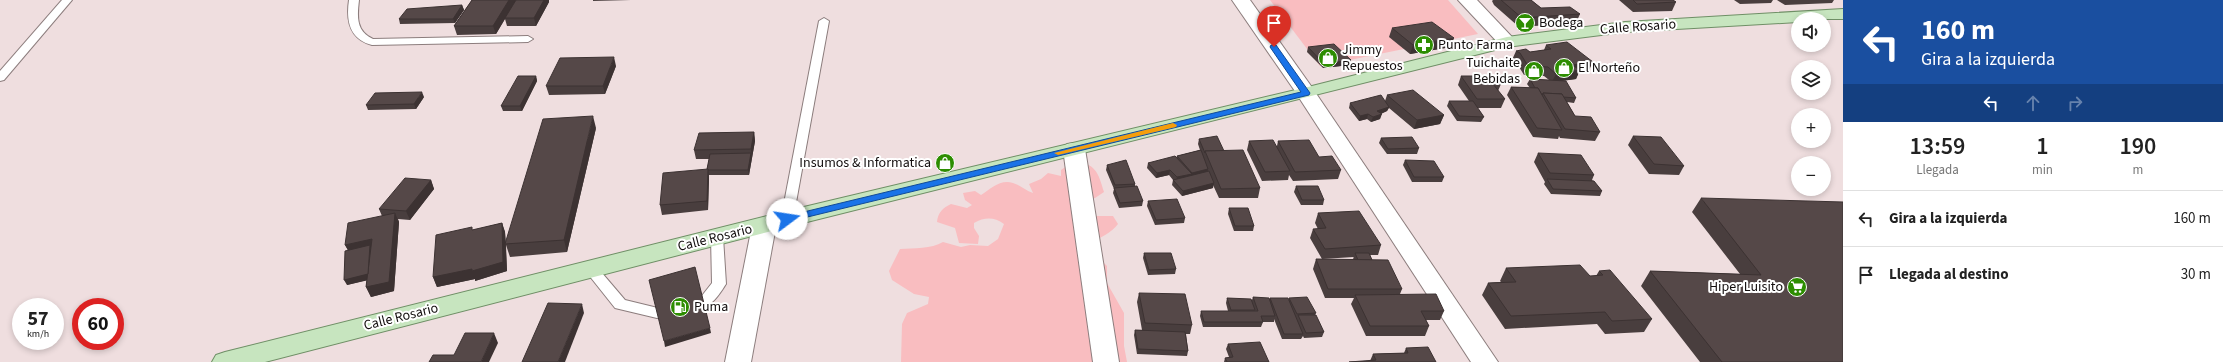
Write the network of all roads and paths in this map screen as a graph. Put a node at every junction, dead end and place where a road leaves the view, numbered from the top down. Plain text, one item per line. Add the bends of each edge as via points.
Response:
1 (67, 0) edge
2 (354, 0) edge
3 (1242, 0) edge
4 (1467, 0) edge
5 (1843, 14) edge
6 (824, 21) dead end
7 (528, 39) dead end
8 (1507, 42) junction
9 (0, 78) edge
10 (1306, 93) junction
11 (1074, 149) junction
12 (787, 219) junction
13 (764, 226) junction
14 (717, 237) junction
15 (591, 269) junction
16 (704, 302) edge
17 (657, 313) edge
18 (225, 362) edge
19 (738, 362) edge
20 (1106, 362) edge
21 (1485, 362) edge

1 - 9 lane
2 - 7 lane via 354,30 361,38 372,42
3 - 10 street
4 - 8 street
5 - 8 main road, Calle Rosario via 1625,26
6 - 12 lane
8 - 10 main road, Calle Rosario
10 - 11 main road, Calle Rosario
10 - 21 street
11 - 12 main road, Calle Rosario
11 - 20 street
12 - 13 main road, Calle Rosario
13 - 14 main road, Calle Rosario
13 - 19 street
14 - 15 main road, Calle Rosario
14 - 16 lane via 719,284
15 - 17 lane via 620,304
15 - 18 main road, Calle Rosario

